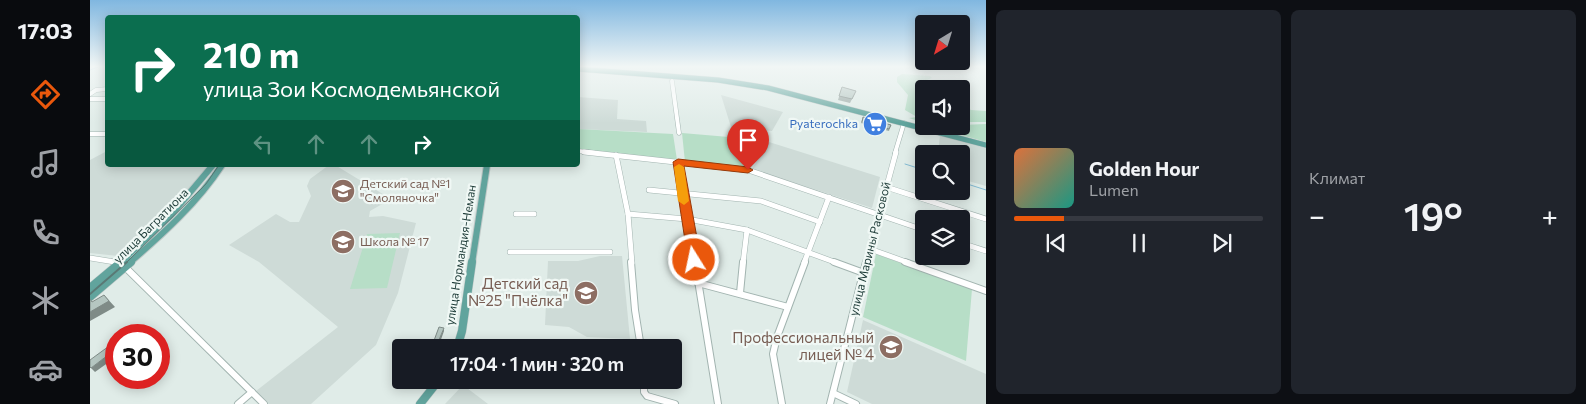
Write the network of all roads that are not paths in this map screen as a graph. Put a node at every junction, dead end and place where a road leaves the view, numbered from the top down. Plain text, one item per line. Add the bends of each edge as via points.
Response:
1 (671, 86) edge
2 (756, 86) edge
3 (105, 89) edge
4 (90, 94) edge
5 (90, 99) edge
6 (105, 99) edge
7 (904, 123) junction
8 (678, 133) dead end
9 (90, 134) edge
10 (105, 134) edge
11 (986, 145) edge
12 (580, 151) edge
13 (616, 155) junction
14 (678, 162) junction
15 (211, 167) edge
16 (221, 167) edge
17 (487, 167) edge
18 (886, 187) junction
19 (649, 190) dead end
20 (682, 192) junction
21 (829, 197) junction
22 (516, 214) dead end
23 (534, 214) dead end
24 (628, 214) junction
25 (878, 214) junction
26 (687, 219) junction
27 (986, 219) edge
28 (820, 222) junction
29 (915, 227) edge
30 (747, 230) junction
31 (970, 246) edge
32 (870, 249) junction
33 (986, 251) edge
34 (510, 252) dead end
35 (610, 252) dead end
36 (809, 253) junction
37 (90, 258) edge
38 (123, 266) junction
39 (864, 273) junction
40 (698, 282) junction
41 (90, 288) edge
42 (986, 291) edge
43 (740, 292) junction
44 (90, 297) edge
45 (788, 307) junction
46 (460, 339) edge
47 (640, 339) edge
48 (432, 389) edge
49 (644, 389) edge
50 (252, 392) junction
51 (833, 393) junction
52 (238, 404) edge
53 (264, 404) edge
54 (420, 404) edge
55 (675, 404) edge
56 (718, 404) edge
57 (782, 404) edge
58 (830, 404) edge
59 (856, 404) edge

1 - 8 street
2 - 7 main road
3 - 4 street
5 - 6 street
7 - 11 main road
7 - 18 street, улица Марины Расковой
9 - 10 street
12 - 13 street
13 - 14 street
13 - 24 street
14 - 20 street
14 - 21 street via 748,170
15 - 38 main road, улица Багратиона
16 - 38 main road, улица Багратиона via 208,185
17 - 46 main road, улица Нормандия-Неман
18 - 25 street, улица Марины Расковой
18 - 27 street
19 - 20 street
20 - 26 street
20 - 28 street via 761,201
21 - 25 street
21 - 28 street
22 - 23 street
24 - 26 street
24 - 47 street
25 - 29 street
25 - 32 street, улица Марины Расковой
26 - 30 street
26 - 40 street
28 - 36 street
30 - 36 street
30 - 43 street
31 - 33 street
32 - 39 street, улица Марины Расковой
32 - 42 street
34 - 35 street
36 - 39 street
36 - 45 street
37 - 38 street
38 - 41 main road, улица Багратиона
38 - 44 main road, улица Багратиона
38 - 50 street
39 - 51 street, улица Марины Расковой
40 - 43 street
40 - 56 street
43 - 45 street
45 - 57 street via 773,354
48 - 54 main road
49 - 55 street via 647,396
50 - 52 street
50 - 53 street
51 - 58 street, улица Марины Расковой
51 - 59 street

